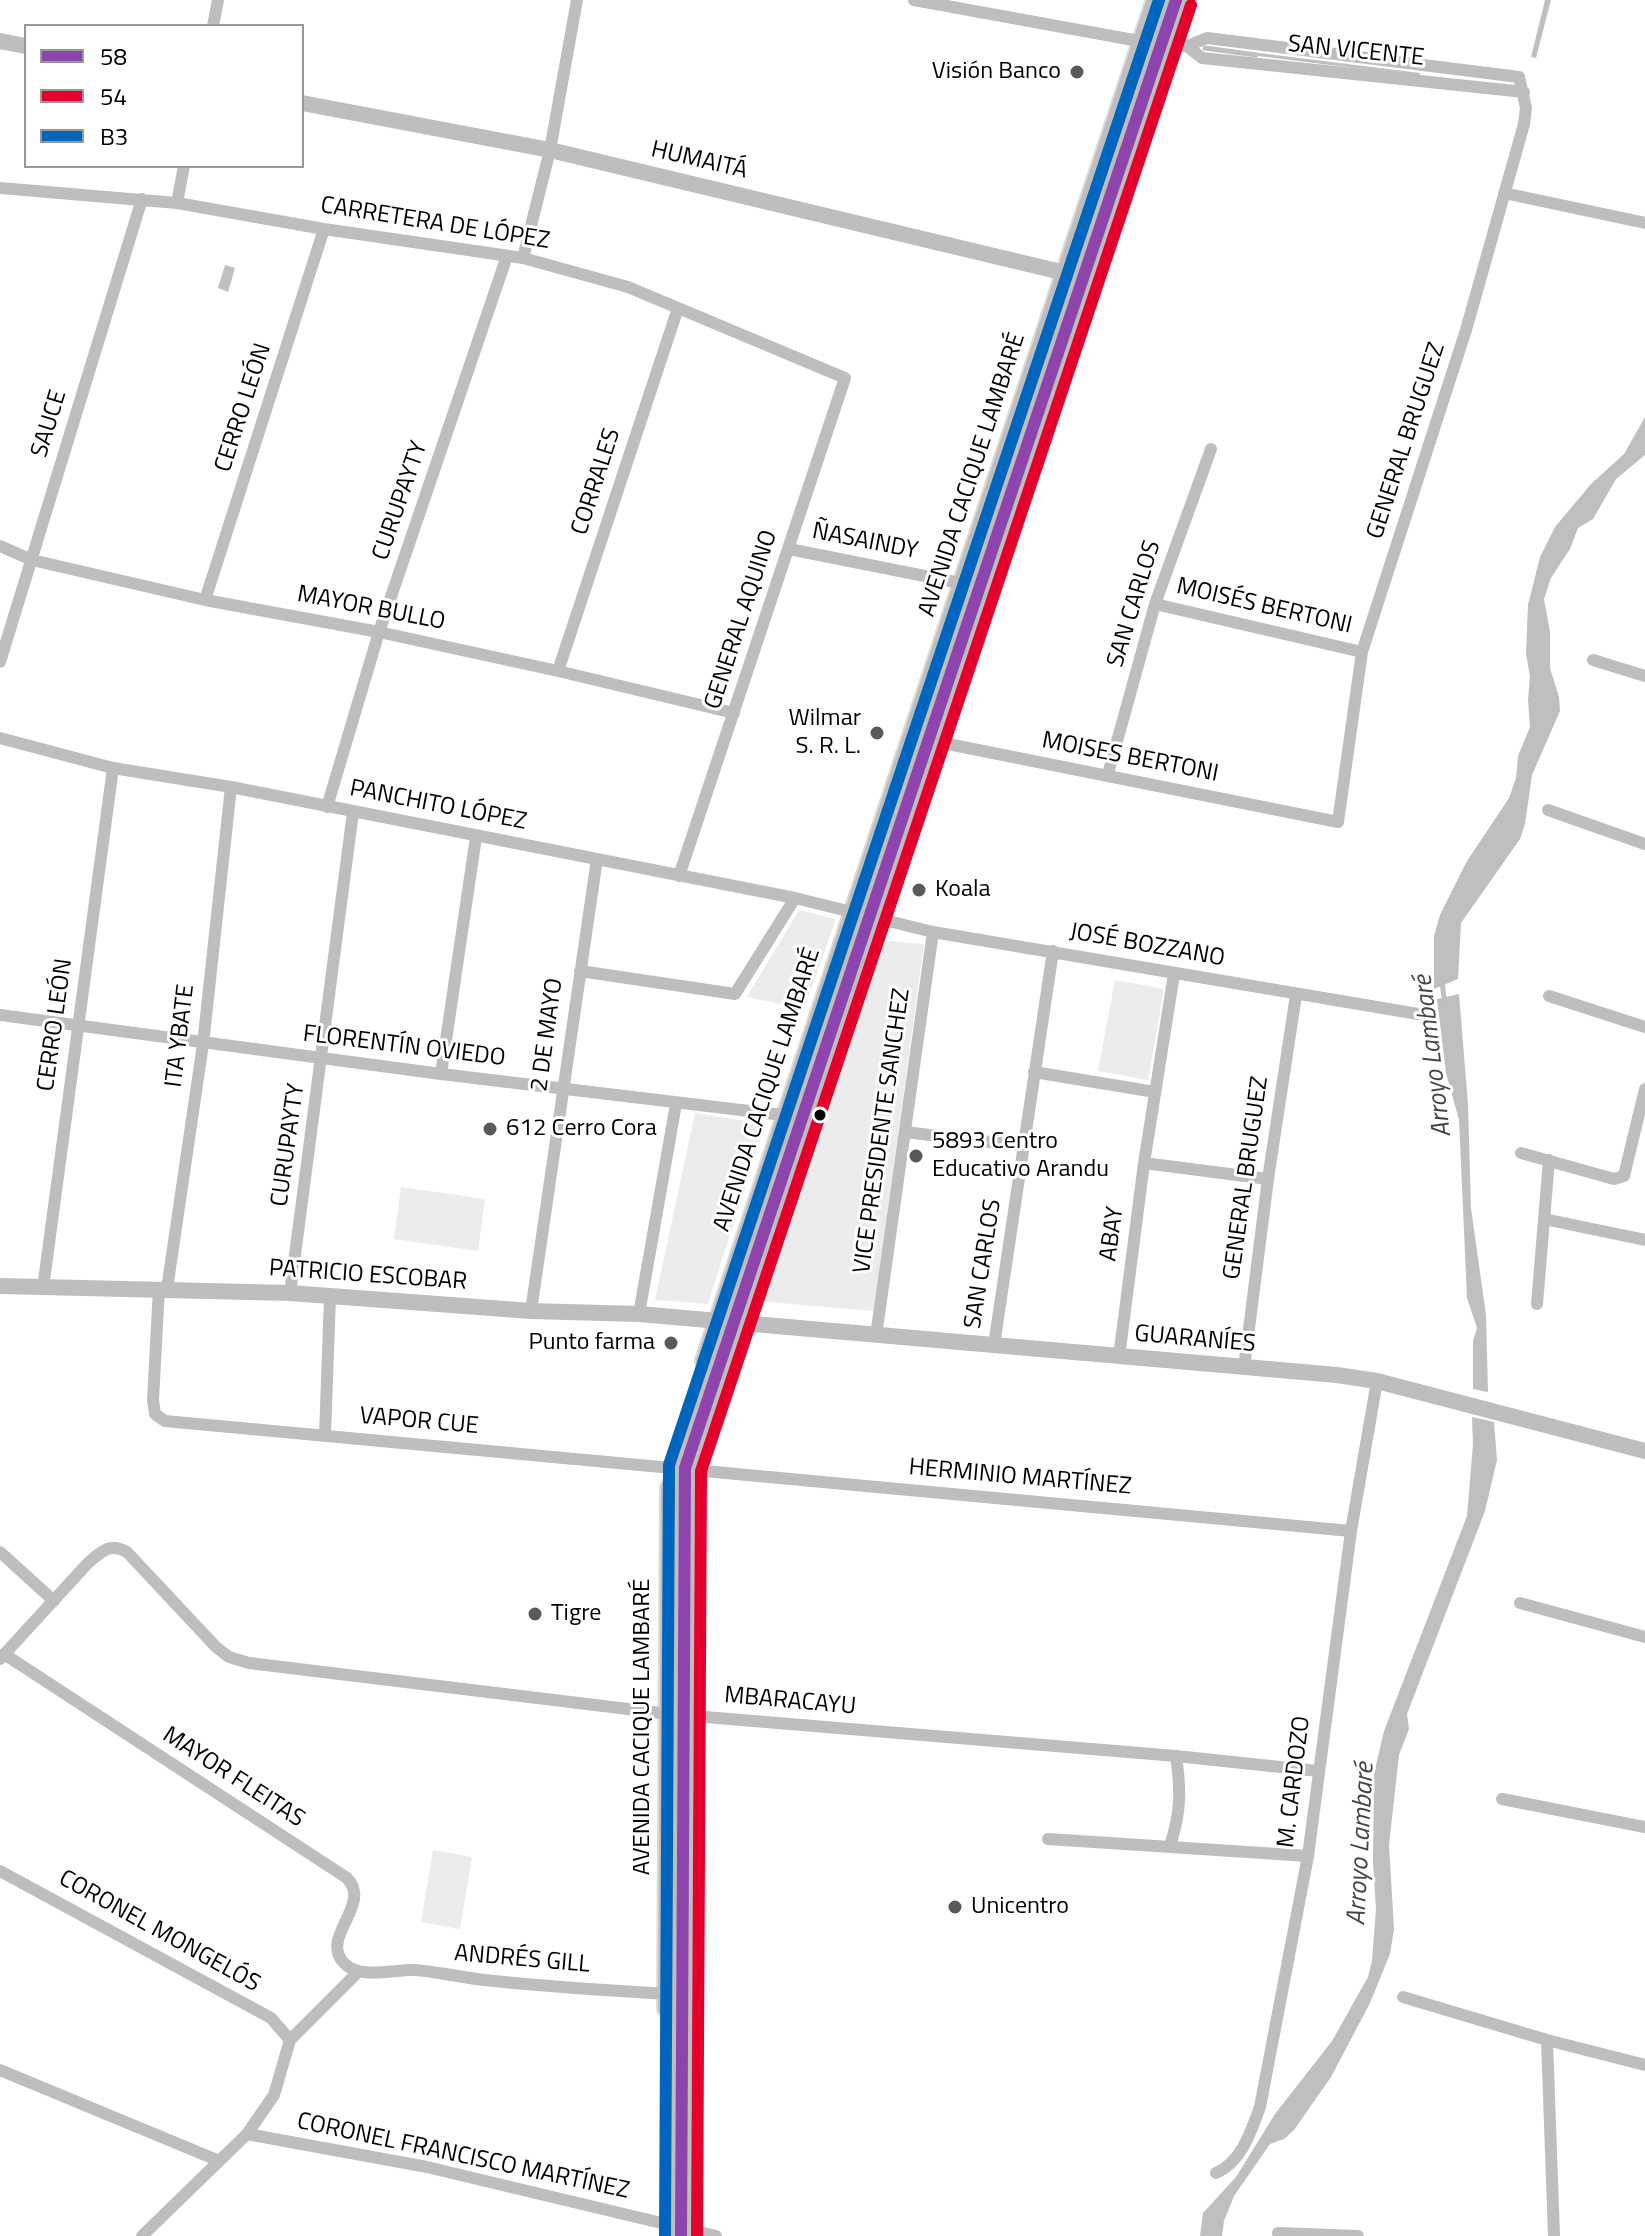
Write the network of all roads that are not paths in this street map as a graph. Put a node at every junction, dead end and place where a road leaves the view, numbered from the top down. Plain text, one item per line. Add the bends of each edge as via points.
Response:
1 (218, 0) edge
2 (577, 0) edge
3 (914, 0) edge
4 (1157, 0) edge
5 (1176, 0) edge
6 (213, 24) edge
7 (0, 41) edge
8 (1152, 44) junction
9 (24, 46) edge
10 (1187, 46) junction
11 (1519, 77) joint
12 (1524, 92) junction
13 (304, 103) edge
14 (550, 150) junction
15 (184, 168) edge
16 (0, 188) edge
17 (1504, 193) junction
18 (142, 199) junction
19 (177, 203) junction
20 (1645, 223) edge
21 (324, 229) junction
22 (507, 256) junction
23 (523, 258) junction
24 (1075, 275) junction
25 (678, 308) junction
26 (845, 378) joint
27 (1211, 449) dead end
28 (0, 546) edge
29 (789, 549) junction
30 (32, 560) junction
31 (972, 586) junction
32 (205, 600) junction
33 (1155, 604) junction
34 (379, 632) junction
35 (1362, 652) junction
36 (1593, 660) dead end
37 (0, 662) edge
38 (558, 671) junction
39 (1645, 676) edge
40 (734, 713) junction
41 (0, 738) edge
42 (921, 739) junction
43 (113, 768) junction
44 (1108, 774) junction
45 (231, 787) junction
46 (327, 807) junction
47 (1548, 810) dead end
48 (353, 812) junction
49 (1338, 822) joint
50 (476, 837) junction
51 (1645, 844) edge
52 (597, 859) junction
53 (679, 876) junction
54 (795, 898) junction
55 (862, 914) junction
56 (933, 932) junction
57 (1053, 951) junction
58 (580, 971) junction
59 (1174, 974) junction
60 (1296, 995) junction
61 (1549, 996) dead end
62 (1418, 1014) dead end
63 (0, 1015) edge
64 (77, 1027) junction
65 (1645, 1027) edge
66 (203, 1044) junction
67 (323, 1059) junction
68 (1034, 1072) junction
69 (441, 1074) junction
70 (563, 1089) junction
71 (1645, 1089) edge
72 (1155, 1092) junction
73 (676, 1104) junction
74 (795, 1116) junction
75 (905, 1132) junction
76 (1024, 1146) junction
77 (1521, 1153) dead end
78 (1549, 1160) junction
79 (1144, 1163) junction
80 (1268, 1179) junction
81 (1544, 1219) junction
82 (1645, 1240) edge
83 (0, 1286) edge
84 (43, 1288) junction
85 (163, 1288) junction
86 (290, 1293) junction
87 (330, 1297) junction
88 (1537, 1304) dead end
89 (531, 1311) junction
90 (639, 1314) junction
91 (725, 1323) junction
92 (876, 1336) junction
93 (994, 1345) junction
94 (1119, 1357) junction
95 (1244, 1368) junction
96 (1377, 1381) junction
97 (153, 1410) joint
98 (325, 1435) junction
99 (1645, 1451) edge
100 (679, 1469) junction
101 (1351, 1531) junction
102 (0, 1552) edge
103 (54, 1601) junction
104 (1520, 1603) dead end
105 (1645, 1637) edge
106 (2, 1656) edge
107 (677, 1715) junction
108 (1176, 1756) junction
109 (1318, 1771) junction
110 (1502, 1799) dead end
111 (1645, 1827) edge
112 (1048, 1839) dead end
113 (1170, 1846) junction
114 (1308, 1856) junction
115 (0, 1871) edge
116 (359, 1971) junction
117 (675, 1994) junction
118 (1403, 1997) dead end
119 (290, 2040) junction
120 (1547, 2040) junction
121 (1645, 2065) edge
122 (0, 2070) edge
123 (247, 2134) junction
124 (217, 2160) junction
125 (1216, 2173) dead end
126 (674, 2232) edge
127 (1278, 2233) dead end
128 (142, 2236) edge
129 (716, 2236) edge
130 (1358, 2236) edge
131 (1554, 2236) edge

1 - 6 street
2 - 14 street
3 - 8 street, SAN VICENTE
4 - 8 main road, AVENIDA CACIQUE LAMBARÉ
5 - 8 main road, AVENIDA CACIQUE LAMBARÉ
7 - 9 street
8 - 10 street, SAN VICENTE
8 - 24 main road, AVENIDA CACIQUE LAMBARÉ
10 - 11 street, SAN VICENTE via 1207,38
10 - 12 street, SAN VICENTE via 1202,58
11 - 12 street, GENERAL BRUGUEZ
12 - 17 street, GENERAL BRUGUEZ via 1524,124
13 - 14 street, HUMAITÁ
14 - 23 street
14 - 24 street, HUMAITÁ
15 - 19 street
16 - 18 street, CARRETERA DE LÓPEZ
17 - 20 street
17 - 35 street, GENERAL BRUGUEZ via 1466,330
18 - 19 street, CARRETERA DE LÓPEZ
18 - 30 street, SAUCE
19 - 21 street, CARRETERA DE LÓPEZ
21 - 22 street, CARRETERA DE LÓPEZ
21 - 32 street, CERRO LEÓN
22 - 23 street, CARRETERA DE LÓPEZ
22 - 34 street, CURUPAYTY
23 - 25 street, CARRETERA DE LÓPEZ via 628,287
24 - 31 main road, AVENIDA CACIQUE LAMBARÉ
25 - 26 street, CARRETERA DE LÓPEZ
25 - 38 street, CORRALES
26 - 29 street, GENERAL AQUINO
27 - 33 street, SAN CARLOS
28 - 30 street, MAYOR BULLO
29 - 31 street, ÑASAINDY
29 - 40 street, GENERAL AQUINO
30 - 32 street, MAYOR BULLO
30 - 37 street, SAUCE
31 - 42 main road, AVENIDA CACIQUE LAMBARÉ
32 - 34 street, MAYOR BULLO
33 - 35 street, MOISÉS BERTONI
33 - 44 street, SAN CARLOS
34 - 38 street, MAYOR BULLO
34 - 46 street, CURUPAYTY
35 - 49 street, GENERAL BRUGUEZ
36 - 39 street
38 - 40 street, MAYOR BULLO
40 - 53 street, GENERAL AQUINO
41 - 43 street, PANCHITO LÓPEZ
42 - 44 street, MOISES BERTONI
42 - 55 main road, AVENIDA CACIQUE LAMBARÉ
43 - 45 street, PANCHITO LÓPEZ
43 - 64 street, CERRO LEÓN
44 - 49 street, MOISES BERTONI
45 - 46 street, PANCHITO LÓPEZ
45 - 66 street, ITA YBATE
46 - 48 street, PANCHITO LÓPEZ
47 - 51 street
48 - 50 street, PANCHITO LÓPEZ
48 - 67 street, CURUPAYTY
50 - 52 street, PANCHITO LÓPEZ
50 - 69 street
52 - 53 street, PANCHITO LÓPEZ
52 - 58 street, 2 DE MAYO
53 - 54 street, PANCHITO LÓPEZ
54 - 55 street, PANCHITO LÓPEZ
54 - 58 street via 735,994
55 - 56 street, JOSÉ BOZZANO
55 - 74 main road, AVENIDA CACIQUE LAMBARÉ
56 - 57 street, JOSÉ BOZZANO
56 - 75 street, VICE PRESIDENTE SANCHEZ
57 - 59 street, JOSÉ BOZZANO
57 - 68 street, SAN CARLOS
58 - 70 street, 2 DE MAYO
59 - 60 street, JOSÉ BOZZANO
59 - 72 street, ABAY
60 - 62 street, JOSÉ BOZZANO
60 - 80 street, GENERAL BRUGUEZ
61 - 65 street
63 - 64 street, FLORENTÍN OVIEDO
64 - 66 street, FLORENTÍN OVIEDO
64 - 84 street, CERRO LEÓN
66 - 67 street, FLORENTÍN OVIEDO
66 - 85 street, ITA YBATE
67 - 69 street, FLORENTÍN OVIEDO
67 - 86 street, CURUPAYTY
68 - 72 street
68 - 76 street, SAN CARLOS
69 - 70 street, FLORENTÍN OVIEDO
70 - 73 street, FLORENTÍN OVIEDO
70 - 89 street, 2 DE MAYO
71 - 78 street via 1624,1176 1614,1179
72 - 79 street, ABAY
73 - 74 street, FLORENTÍN OVIEDO
73 - 90 street
74 - 91 main road, AVENIDA CACIQUE LAMBARÉ
75 - 76 street
75 - 92 street, VICE PRESIDENTE SANCHEZ
76 - 93 street, SAN CARLOS
77 - 78 street
78 - 81 street
79 - 80 street
79 - 94 street, ABAY
80 - 95 street, GENERAL BRUGUEZ
81 - 82 street
81 - 88 street
83 - 84 street, PATRICIO ESCOBAR
84 - 85 street, PATRICIO ESCOBAR
85 - 86 street, PATRICIO ESCOBAR
85 - 97 street, ITA YBATE
86 - 87 street, PATRICIO ESCOBAR
87 - 89 street, PATRICIO ESCOBAR
87 - 98 street
89 - 90 street, PATRICIO ESCOBAR
90 - 91 street, PATRICIO ESCOBAR
91 - 92 street, GUARANÍES
91 - 100 main road, AVENIDA CACIQUE LAMBARÉ
92 - 93 street, GUARANÍES
93 - 94 street, GUARANÍES
94 - 95 street, GUARANÍES
95 - 96 street, GUARANÍES
96 - 99 street, GUARANÍES
96 - 101 street, M. CARDOZO
97 - 98 street, VAPOR CUE via 165,1421
98 - 100 street, VAPOR CUE
100 - 101 street, HERMINIO MARTÍNEZ
100 - 107 main road, AVENIDA CACIQUE LAMBARÉ
101 - 109 street, M. CARDOZO
102 - 103 street
103 - 106 street
103 - 107 street, MBARACAYU via 102,1550 115,1547 127,1552 216,1647 239,1660
104 - 105 street
106 - 116 street, MAYOR FLEITAS via 347,1878 354,1901 338,1950 342,1962
107 - 108 street, MBARACAYU
107 - 117 main road, AVENIDA CACIQUE LAMBARÉ
108 - 109 street, MBARACAYU
108 - 113 street via 1181,1788
109 - 114 street, M. CARDOZO
110 - 111 street
112 - 113 street
113 - 114 street
114 - 125 street, M. CARDOZO via 1260,2107 1235,2159
115 - 119 street, CORONEL MONGELÓS via 271,2018
116 - 117 street, ANDRÉS GILL via 415,1970
116 - 119 street
117 - 126 main road, AVENIDA CACIQUE LAMBARÉ
118 - 120 street
119 - 123 street via 274,2095
120 - 121 street
120 - 131 street
122 - 124 street
123 - 124 street
123 - 126 street, CORONEL FRANCISCO MARTÍNEZ via 427,2167
124 - 128 street
126 - 129 street, CORONEL FRANCISCO MARTÍNEZ
127 - 130 street

